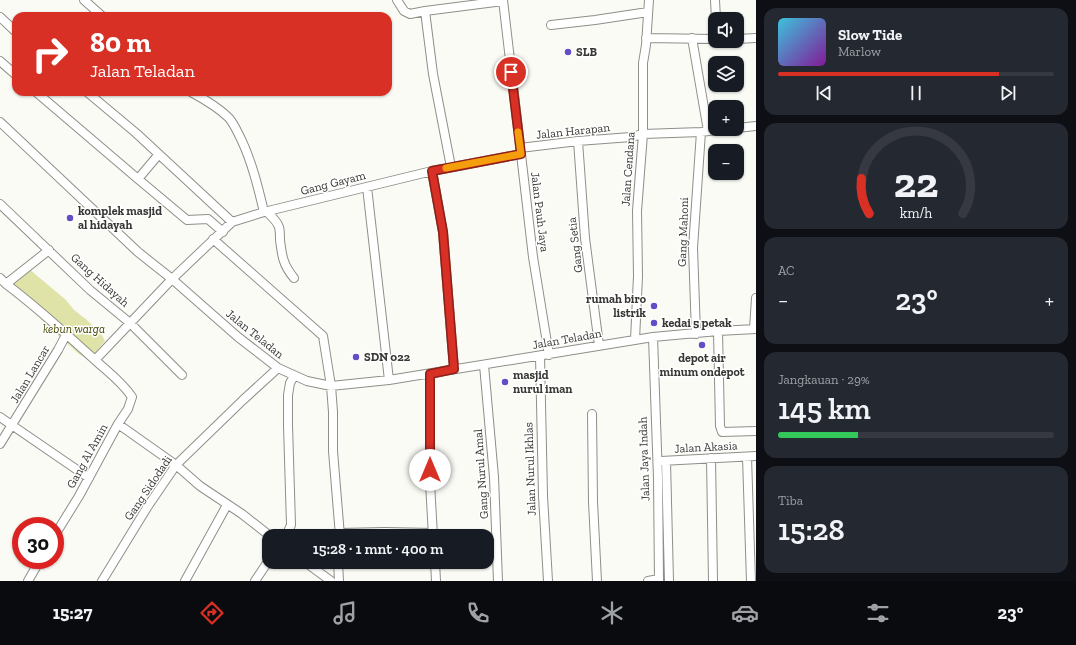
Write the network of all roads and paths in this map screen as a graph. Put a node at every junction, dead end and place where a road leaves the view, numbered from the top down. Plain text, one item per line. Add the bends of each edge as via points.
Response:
1 (84, 0) edge
2 (397, 0) edge
3 (503, 0) edge
4 (649, 0) edge
5 (716, 0) edge
6 (425, 11) junction
7 (98, 12) edge
8 (648, 12) junction
9 (716, 12) edge
10 (0, 17) edge
11 (551, 25) dead end
12 (12, 28) edge
13 (646, 38) junction
14 (692, 38) junction
15 (756, 38) edge
16 (708, 39) edge
17 (744, 39) edge
18 (0, 61) edge
19 (12, 72) edge
20 (41, 96) edge
21 (92, 96) edge
22 (198, 96) edge
23 (0, 122) edge
24 (756, 126) edge
25 (744, 127) edge
26 (704, 131) junction
27 (708, 131) edge
28 (643, 134) junction
29 (578, 141) junction
30 (520, 151) junction
31 (160, 154) junction
32 (451, 167) junction
33 (432, 171) junction
34 (138, 179) junction
35 (367, 187) junction
36 (0, 204) edge
37 (265, 212) junction
38 (232, 222) junction
39 (223, 232) junction
40 (213, 239) junction
41 (49, 250) junction
42 (294, 278) dead end
43 (172, 279) junction
44 (3, 281) edge
45 (756, 298) edge
46 (130, 323) junction
47 (755, 329) edge
48 (718, 331) junction
49 (696, 334) junction
50 (66, 335) junction
51 (653, 337) junction
52 (634, 340) junction
53 (599, 345) junction
54 (545, 356) junction
55 (95, 360) junction
56 (484, 365) junction
57 (278, 368) junction
58 (454, 369) junction
59 (430, 374) junction
60 (182, 376) dead end
61 (294, 376) junction
62 (389, 380) junction
63 (331, 386) junction
64 (592, 414) dead end
65 (0, 417) edge
66 (118, 424) junction
67 (12, 425) junction
68 (756, 431) edge
69 (0, 444) edge
70 (756, 456) edge
71 (747, 459) junction
72 (711, 460) junction
73 (756, 461) edge
74 (657, 463) junction
75 (666, 463) junction
76 (176, 465) junction
77 (89, 478) junction
78 (227, 505) junction
79 (64, 520) edge
80 (289, 529) edge
81 (340, 529) edge
82 (433, 529) edge
83 (262, 530) edge
84 (35, 569) edge
85 (263, 569) edge
86 (315, 569) edge
87 (338, 569) edge
88 (435, 569) edge
89 (659, 580) edge
90 (28, 581) edge
91 (102, 581) edge
92 (185, 581) edge
93 (255, 581) edge
94 (331, 581) edge
95 (339, 581) edge
96 (436, 581) edge
97 (498, 581) edge
98 (548, 581) edge
99 (597, 581) edge
100 (648, 581) edge
101 (669, 581) edge
102 (713, 581) edge
103 (751, 581) edge

1 - 7 street
2 - 6 street via 404,11 410,14
3 - 6 street
3 - 30 street, Jalan Pauh Jaya
4 - 8 street, Jalan Cendana
5 - 9 street
6 - 32 street via 433,74
8 - 11 street
8 - 13 street, Jalan Cendana
10 - 12 street
13 - 14 street
13 - 28 street, Jalan Cendana via 643,63
14 - 16 street
14 - 26 street, Gang Mahoni
15 - 17 street
18 - 19 street
20 - 34 street
21 - 31 street
22 - 37 street via 228,117 234,125 248,154
23 - 43 street, Jalan Teladan via 138,252
24 - 25 street
26 - 27 street, Jalan Harapan
26 - 28 street, Jalan Harapan
26 - 49 street, Gang Mahoni via 693,248
28 - 29 street, Jalan Harapan
28 - 52 street, Jalan Cendana via 637,211 638,276
29 - 30 street, Jalan Harapan
29 - 53 street, Gang Setia via 585,238
30 - 32 street, Gang Gayam
30 - 54 street, Jalan Pauh Jaya
31 - 34 street
31 - 38 street
32 - 33 street, Gang Gayam
33 - 35 street, Gang Gayam
33 - 58 street via 443,232
34 - 39 street via 187,220 208,219
35 - 37 street, Gang Gayam
35 - 62 street
36 - 41 street, Gang Hidayah
37 - 38 street, Gang Gayam
37 - 42 street via 277,223 284,264
38 - 39 street
39 - 40 street
40 - 43 street
40 - 63 street via 323,336
41 - 44 street
41 - 46 street, Gang Hidayah via 90,290
43 - 46 street
43 - 57 street, Jalan Teladan
44 - 50 street via 33,304
45 - 47 street
46 - 55 street
46 - 60 street, Gang Hidayah
47 - 48 street, Jalan Teladan
48 - 49 street, Jalan Teladan
48 - 68 street via 722,432
49 - 51 street, Jalan Teladan
50 - 55 street
50 - 67 street, Jalan Lancar
51 - 52 street, Jalan Teladan
51 - 74 street, Jalan Jaya Indah
52 - 53 street, Jalan Teladan
53 - 54 street, Jalan Teladan
54 - 56 street, Jalan Teladan
54 - 98 street, Jalan Nurul Ikhlas via 542,496
55 - 66 street, Gang Al Amin via 132,396 128,410
56 - 58 street, Jalan Teladan
56 - 97 street, Gang Nurul Amal via 494,477
57 - 61 street, Jalan Teladan
57 - 76 street, Gang Sidodadi
58 - 59 street, Jalan Teladan
59 - 62 street, Jalan Teladan
59 - 82 street
61 - 63 street, Jalan Teladan
61 - 80 street via 288,395
62 - 63 street, Jalan Teladan
63 - 81 street
64 - 99 street
65 - 67 street
66 - 76 street
66 - 77 street, Gang Al Amin
67 - 69 street, Jalan Lancar
67 - 77 street
70 - 71 street, Jalan Akasia
71 - 72 street, Jalan Akasia
71 - 73 street, Jalan Akasia
71 - 103 street
72 - 75 street, Jalan Akasia
72 - 102 street
74 - 75 street, Jalan Akasia
74 - 89 street, Jalan Jaya Indah
75 - 101 street
76 - 78 street
76 - 91 street, Gang Sidodadi
77 - 79 street, Gang Al Amin
78 - 83 street
78 - 92 street
84 - 90 street
85 - 93 street
86 - 94 street
87 - 95 street
88 - 96 street
89 - 100 street

